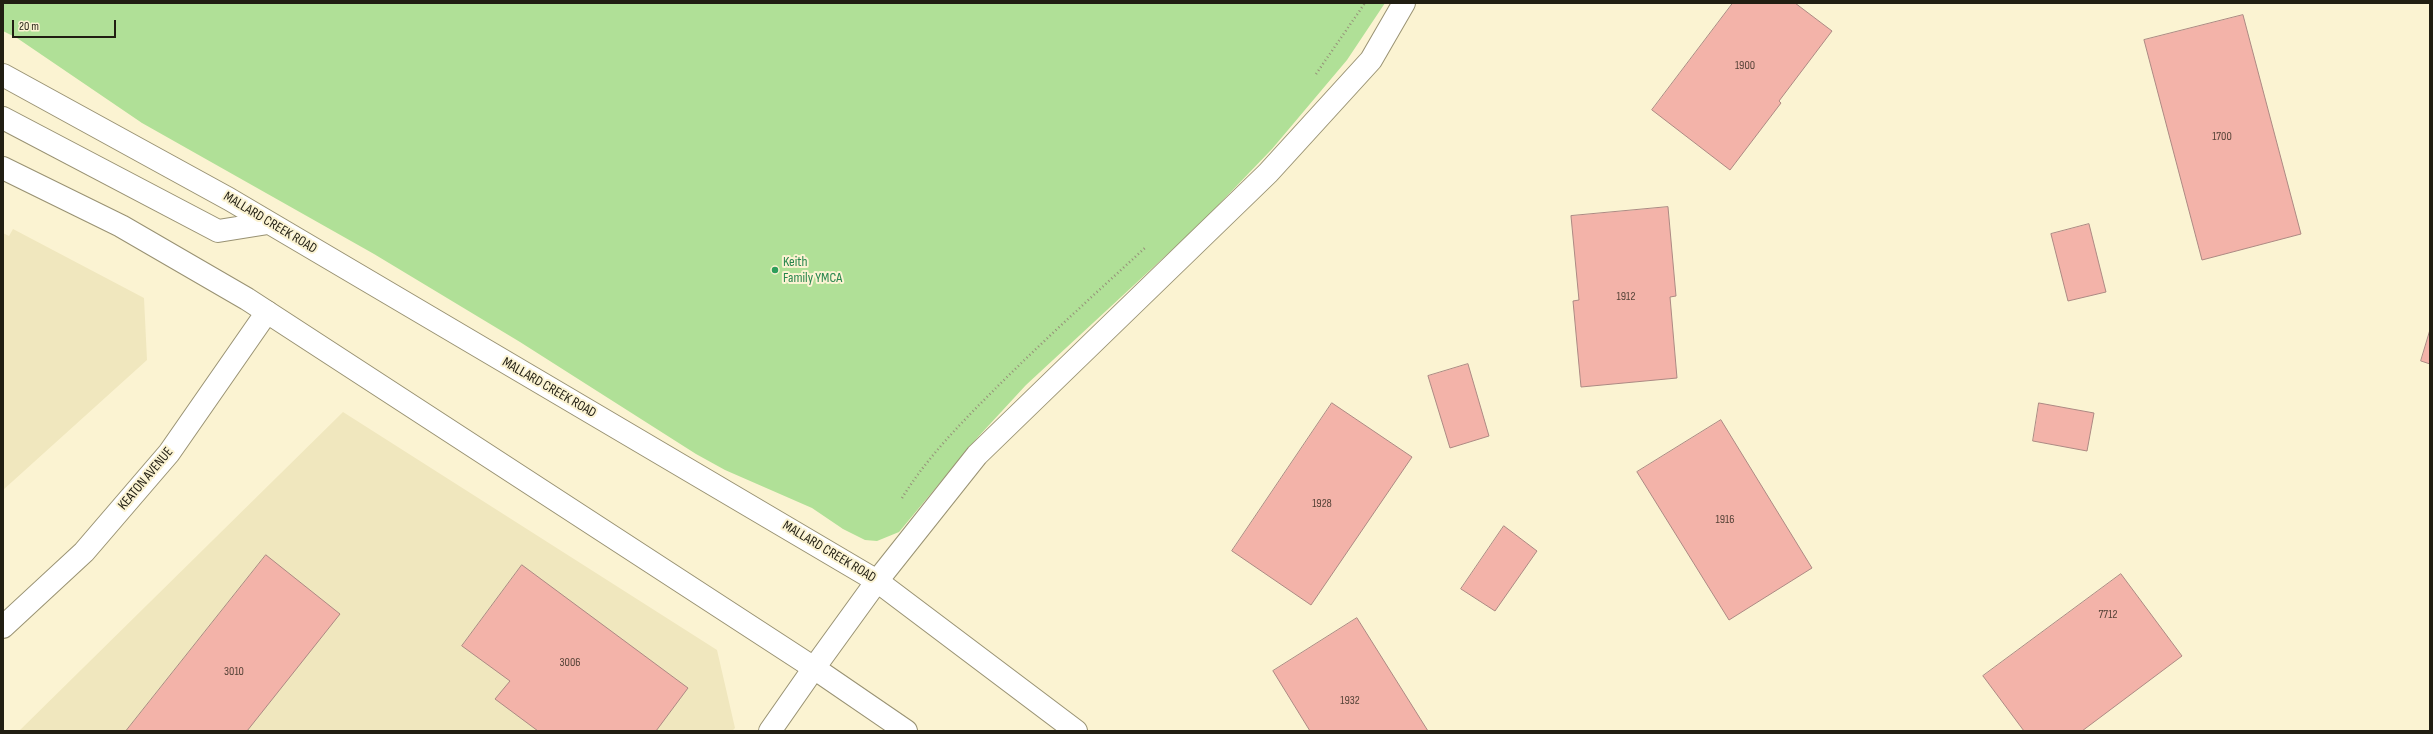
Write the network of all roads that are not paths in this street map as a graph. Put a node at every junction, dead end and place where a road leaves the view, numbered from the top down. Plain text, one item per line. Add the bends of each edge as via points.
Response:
1 (1404, 3) edge
2 (3, 75) edge
3 (3, 118) edge
4 (3, 168) edge
5 (268, 223) junction
6 (267, 312) junction
7 (877, 581) junction
8 (3, 627) edge
9 (814, 668) junction
10 (770, 731) edge
11 (906, 731) edge
12 (1076, 731) edge

1 - 7 main road via 1371,60 1268,173 977,455
2 - 5 main road, MALLARD CREEK ROAD
3 - 5 main road via 218,231
4 - 6 main road via 121,226
5 - 7 main road, MALLARD CREEK ROAD
6 - 8 main road, KEATON AVENUE via 169,453 84,552
6 - 9 main road
7 - 9 main road
7 - 12 main road, MALLARD CREEK ROAD
9 - 10 main road
9 - 11 main road

